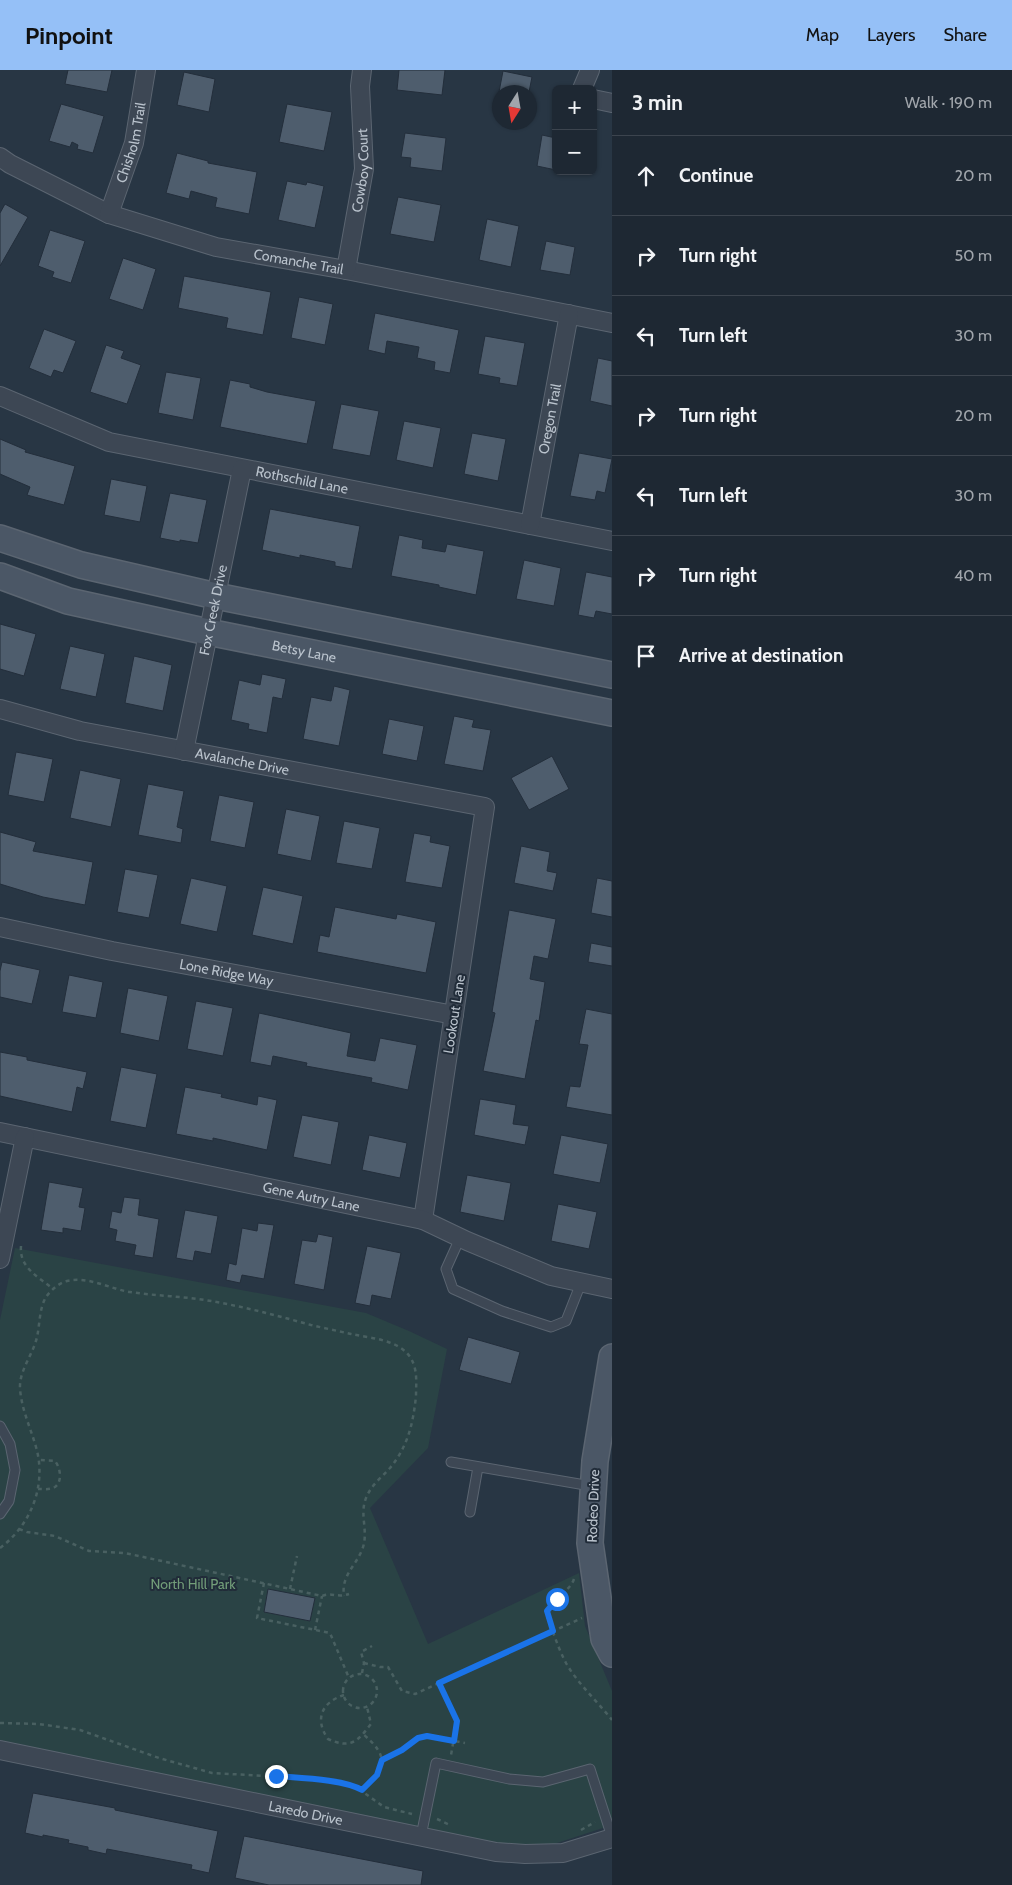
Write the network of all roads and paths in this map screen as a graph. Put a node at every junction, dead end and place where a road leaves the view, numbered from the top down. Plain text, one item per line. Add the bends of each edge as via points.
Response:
1 (146, 70) edge
2 (362, 70) edge
3 (590, 70) edge
4 (584, 85) edge
5 (597, 100) edge
6 (612, 103) edge
7 (0, 157) edge
8 (109, 214) junction
9 (346, 270) junction
10 (570, 314) junction
11 (612, 323) edge
12 (0, 396) edge
13 (242, 468) junction
14 (530, 525) junction
15 (0, 538) edge
16 (612, 541) edge
17 (0, 576) edge
18 (216, 596) junction
19 (208, 632) junction
20 (612, 675) edge
21 (0, 709) edge
22 (612, 713) edge
23 (184, 751) junction
24 (485, 808) joint
25 (0, 927) edge
26 (454, 1015) junction
27 (0, 1132) edge
28 (26, 1137) junction
29 (423, 1220) junction
30 (460, 1238) junction
31 (21, 1246) dead end
32 (0, 1258) edge
33 (581, 1283) junction
34 (53, 1289) junction
35 (612, 1289) edge
36 (612, 1357) edge
37 (0, 1426) edge
38 (39, 1460) junction
39 (451, 1462) dead end
40 (478, 1467) junction
41 (593, 1486) junction
42 (38, 1489) junction
43 (470, 1512) dead end
44 (0, 1514) edge
45 (19, 1529) junction
46 (0, 1548) edge
47 (297, 1556) dead end
48 (574, 1578) dead end
49 (264, 1583) junction
50 (290, 1588) junction
51 (349, 1594) dead end
52 (322, 1596) junction
53 (344, 1596) junction
54 (600, 1614) junction
55 (315, 1630) junction
56 (553, 1631) junction
57 (372, 1646) dead end
58 (612, 1654) edge
59 (364, 1663) junction
60 (362, 1673) junction
61 (349, 1678) junction
62 (439, 1683) junction
63 (344, 1694) junction
64 (367, 1707) junction
65 (612, 1720) edge
66 (0, 1723) edge
67 (363, 1734) junction
68 (454, 1741) junction
69 (464, 1743) dead end
70 (0, 1750) edge
71 (382, 1760) junction
72 (362, 1790) junction
73 (412, 1814) dead end
74 (434, 1818) dead end
75 (594, 1822) dead end
76 (453, 1828) dead end
77 (577, 1832) dead end
78 (421, 1836) junction
79 (612, 1837) edge

1 - 8 street, Chisholm Trail via 134,143
2 - 9 street, Cowboy Court via 364,169
3 - 4 street
5 - 6 street
7 - 8 street, Comanche Trail
8 - 9 street, Comanche Trail via 216,247
9 - 10 street, Comanche Trail
10 - 11 street, Comanche Trail
10 - 14 street, Oregon Trail
12 - 13 street, Rothschild Lane via 109,442
13 - 14 street, Rothschild Lane
13 - 18 street, Fox Creek Drive
14 - 16 street, Rothschild Lane
15 - 18 main road via 81,565
17 - 19 main road, Betsy Lane via 68,601
18 - 19 street, Fox Creek Drive
18 - 20 main road
19 - 22 main road, Betsy Lane
19 - 23 street, Fox Creek Drive
21 - 23 street, Avalanche Drive via 80,731
23 - 24 street, Avalanche Drive
24 - 26 street, Lookout Lane
25 - 26 street, Lone Ridge Way
26 - 29 street, Lookout Lane
27 - 28 street, Gene Autry Lane
28 - 29 street, Gene Autry Lane
28 - 32 street
29 - 30 street, Gene Autry Lane
30 - 33 street, Gene Autry Lane via 551,1276
30 - 33 lane via 446,1269 453,1289 502,1311 551,1327 566,1321
31 - 34 path via 26,1267
33 - 35 street, Gene Autry Lane
34 - 38 path via 42,1304 37,1338 20,1386 23,1412
34 - 53 path via 66,1281 80,1280 127,1292 225,1304 378,1339 402,1348 408,1354 416,1371 417,1385 410,1434 404,1448 373,1485 364,1502 365,1542 347,1573
36 - 41 main road, Rodeo Drive
37 - 44 lane via 10,1444 15,1470 9,1501
38 - 42 path
38 - 42 path via 55,1460 60,1472 56,1487
39 - 40 lane
40 - 41 lane
40 - 43 lane
41 - 54 main road, Rodeo Drive via 590,1543
42 - 45 path via 29,1514
45 - 46 path
45 - 49 path via 55,1536 90,1551 125,1554
47 - 50 path
48 - 56 path via 572,1586 547,1611
49 - 50 path
49 - 55 path via 257,1618
50 - 52 path
51 - 53 path
52 - 53 path
52 - 55 path
54 - 56 path via 587,1616
54 - 58 main road, Rodeo Drive via 604,1639
55 - 61 path via 330,1633
56 - 62 path
56 - 65 path via 565,1662
57 - 59 path via 361,1652
59 - 60 path
59 - 62 path via 388,1667 402,1691 409,1693 415,1694
60 - 61 path
60 - 64 path via 372,1678 378,1688 376,1699
61 - 63 path via 344,1685
62 - 68 path via 457,1721
63 - 64 path via 351,1705
63 - 67 path via 332,1700 321,1714 323,1732 328,1739 345,1744 359,1740
64 - 67 path via 371,1724
66 - 72 path via 80,1730 212,1773 321,1780
67 - 71 path via 376,1745
68 - 69 path
68 - 71 path via 427,1736 418,1738
70 - 78 street, Laredo Drive
71 - 72 path via 377,1775
72 - 73 path via 384,1807
74 - 76 path via 447,1822
75 - 77 path
78 - 79 street, Laredo Drive via 496,1852 525,1854 563,1853
78 - 79 lane via 436,1763 509,1780 543,1782 590,1769

